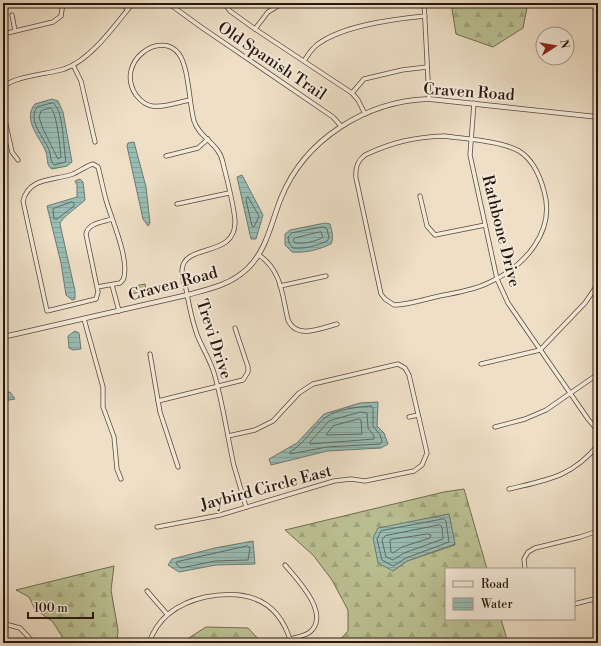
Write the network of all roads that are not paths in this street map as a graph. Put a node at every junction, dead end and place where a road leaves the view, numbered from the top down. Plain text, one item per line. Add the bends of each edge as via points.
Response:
1 (64, 3) edge
2 (120, 3) edge
3 (133, 3) edge
4 (168, 3) edge
5 (224, 3) edge
6 (283, 3) edge
7 (424, 3) edge
8 (128, 9) junction
9 (12, 15) dead end
10 (425, 16) junction
11 (255, 29) junction
12 (15, 31) junction
13 (3, 34) edge
14 (304, 61) junction
15 (73, 66) junction
16 (427, 67) junction
17 (3, 88) edge
18 (352, 93) junction
19 (429, 99) junction
20 (190, 100) junction
21 (474, 103) junction
22 (3, 111) edge
23 (365, 114) junction
24 (598, 116) edge
25 (341, 126) junction
26 (208, 139) junction
27 (470, 139) junction
28 (95, 142) dead end
29 (166, 156) dead end
30 (18, 160) dead end
31 (229, 193) junction
32 (420, 196) dead end
33 (177, 204) dead end
34 (112, 219) junction
35 (485, 225) junction
36 (259, 255) junction
37 (326, 276) dead end
38 (497, 279) junction
39 (598, 284) edge
40 (112, 285) junction
41 (280, 286) junction
42 (97, 287) junction
43 (187, 295) junction
44 (119, 311) junction
45 (84, 319) junction
46 (337, 324) dead end
47 (236, 328) dead end
48 (3, 338) edge
49 (540, 350) junction
50 (150, 354) dead end
51 (481, 364) dead end
52 (598, 374) edge
53 (218, 388) junction
54 (570, 393) junction
55 (158, 401) junction
56 (418, 415) junction
57 (409, 418) dead end
58 (496, 427) dead end
59 (598, 431) edge
60 (228, 436) junction
61 (598, 446) edge
62 (178, 467) dead end
63 (121, 479) dead end
64 (509, 489) dead end
65 (246, 507) junction
66 (157, 527) dead end
67 (598, 531) edge
68 (285, 565) dead end
69 (525, 568) edge
70 (147, 591) dead end
71 (598, 598) edge
72 (575, 604) edge
73 (167, 614) junction
74 (5, 624) dead end
75 (290, 641) edge
76 (34, 643) edge
77 (149, 643) edge

1 - 12 street via 61,16 57,20
2 - 8 street
3 - 8 street
4 - 25 street, Old Spanish Trail via 333,117
5 - 11 street via 230,11
6 - 11 street via 264,16
7 - 10 street
8 - 15 street via 88,55
9 - 12 street
10 - 14 street via 385,21 347,31 317,44
10 - 16 street
11 - 14 street
12 - 13 street
14 - 18 street
15 - 17 street via 13,81
15 - 28 street via 82,86
16 - 18 street via 364,79
16 - 19 street
18 - 23 street
19 - 21 street, Craven Road
19 - 23 street, Craven Road via 395,103
20 - 20 street, Trevi Drive via 181,58 176,51 166,46 155,47 138,56 130,70 133,89 142,102 152,106
20 - 26 street, Trevi Drive via 197,128
21 - 24 street, Craven Road
21 - 27 street, Rathbone Drive
22 - 30 street via 12,152
23 - 25 street, Craven Road
25 - 36 street, Craven Road via 323,140 295,172 283,192
26 - 29 street via 198,148
26 - 31 street, Trevi Drive via 222,157
27 - 35 street, Rathbone Drive via 470,155
27 - 38 street via 510,147 524,155 534,167 546,199 546,219 537,244 521,262
27 - 38 street via 428,137 396,142 361,158 356,167 356,178 381,294 389,303 398,305 466,290
31 - 33 street
31 - 43 street, Trevi Drive via 235,221 232,232 226,242 218,248 196,253 187,259 182,271
32 - 35 street via 427,226 435,235
34 - 40 street via 121,244 125,273 123,280
34 - 42 street via 86,230
34 - 42 street via 96,165 34,184 26,191 23,201 47,311 96,299
35 - 38 street, Rathbone Drive
36 - 41 street via 276,271
36 - 43 street, Craven Road via 248,268 230,281
37 - 41 street
38 - 49 street, Rathbone Drive via 508,303
39 - 49 street via 585,303
40 - 42 street
40 - 44 street
41 - 46 street via 288,320 296,330 306,331
43 - 44 street, Craven Road
43 - 53 street, Trevi Drive via 198,336
44 - 45 street, Craven Road
45 - 48 street, Craven Road
45 - 63 street via 103,387 103,407 114,437 117,469
47 - 53 street via 248,372 238,383
49 - 51 street
49 - 54 street, Rathbone Drive
50 - 55 street
52 - 54 street
53 - 55 street
53 - 60 street, Trevi Drive
54 - 58 street via 532,416
54 - 59 street, Rathbone Drive
55 - 62 street
56 - 57 street
56 - 60 street via 409,375 405,368 394,364 313,384 299,393 273,421 255,430
56 - 65 street, Jaybird Circle East via 426,448 425,461 414,471 365,481 334,481
60 - 65 street, Trevi Drive
61 - 64 street via 583,462 567,473
65 - 66 street, Jaybird Circle East
67 - 69 street via 580,538 535,548 528,552 524,559
68 - 75 street via 302,586 317,613 318,620 310,632
70 - 73 street
71 - 72 street
73 - 75 street via 186,602 234,593 252,597 272,610 282,622
73 - 77 street via 153,632
74 - 76 street via 20,628

